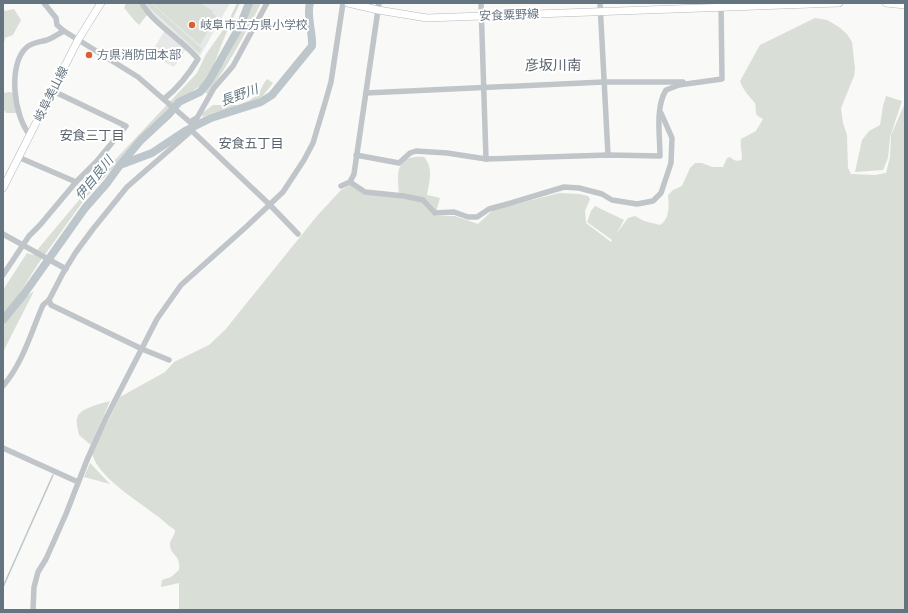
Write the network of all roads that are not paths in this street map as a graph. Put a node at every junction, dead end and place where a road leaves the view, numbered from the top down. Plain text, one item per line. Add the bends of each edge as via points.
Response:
1 (44, 3) edge
2 (102, 3) edge
3 (142, 3) edge
4 (267, 3) edge
5 (343, 3) edge
6 (348, 3) edge
7 (481, 3) edge
8 (600, 3) edge
9 (839, 3) edge
10 (886, 3) edge
11 (721, 5) edge
12 (905, 5) edge
13 (379, 6) edge
14 (600, 12) junction
15 (481, 16) junction
16 (64, 31) junction
17 (78, 40) junction
18 (604, 82) junction
19 (706, 82) junction
20 (485, 88) junction
21 (53, 91) junction
22 (366, 93) junction
23 (165, 100) junction
24 (660, 111) junction
25 (190, 124) junction
26 (30, 135) junction
27 (356, 155) junction
28 (608, 155) junction
29 (18, 157) junction
30 (486, 159) junction
31 (76, 182) junction
32 (350, 182) junction
33 (341, 186) dead end
34 (3, 188) edge
35 (270, 205) junction
36 (3, 234) edge
37 (298, 234) dead end
38 (23, 246) junction
39 (63, 267) junction
40 (3, 275) edge
41 (49, 300) junction
42 (142, 349) junction
43 (169, 360) dead end
44 (3, 386) edge
45 (3, 448) edge
46 (79, 481) junction
47 (33, 610) edge

1 - 16 street via 56,18 57,25
2 - 17 main road, 岐阜美山線
3 - 23 street via 147,12 198,59 192,71
4 - 25 street via 233,66 214,88 197,118
5 - 35 street via 331,82 317,130 304,160 283,192
6 - 13 main road, 安食粟野線
7 - 15 street
8 - 14 street
9 - 11 main road, 安食粟野線
10 - 12 main road
11 - 14 main road, 安食粟野線
11 - 19 street via 722,79
13 - 15 main road, 安食粟野線 via 427,18
13 - 22 street
14 - 15 main road, 安食粟野線
14 - 18 street
15 - 20 street
16 - 17 street
16 - 26 street via 48,40 33,43 22,53 17,65 14,82 18,108 22,124
17 - 21 main road, 岐阜美山線
17 - 23 street via 138,77
18 - 19 street
18 - 20 street
18 - 28 street
19 - 24 street via 679,85 666,90
20 - 22 street
20 - 30 street
21 - 26 main road, 岐阜美山線
21 - 31 street via 126,126
22 - 27 street
23 - 25 street
24 - 28 street via 660,156
24 - 32 street via 672,138 671,163 661,194 653,201 636,204 612,200 602,194 579,188 564,187 489,209 477,217 468,217 454,212 435,213 422,200 365,192
25 - 35 street
25 - 39 street via 183,139 128,187
26 - 29 main road, 岐阜美山線
27 - 30 street via 399,163 416,151
27 - 32 street via 354,174
28 - 30 street
29 - 31 street
29 - 34 main road, 岐阜美山線
31 - 38 street
32 - 33 street
35 - 37 street
35 - 42 street via 181,285 157,319
36 - 38 street
38 - 39 street
38 - 40 street
39 - 41 street
41 - 42 street via 51,305
41 - 44 street via 43,305 19,362
42 - 43 street
42 - 46 street via 115,399
45 - 46 street
46 - 47 street via 38,572 34,587

